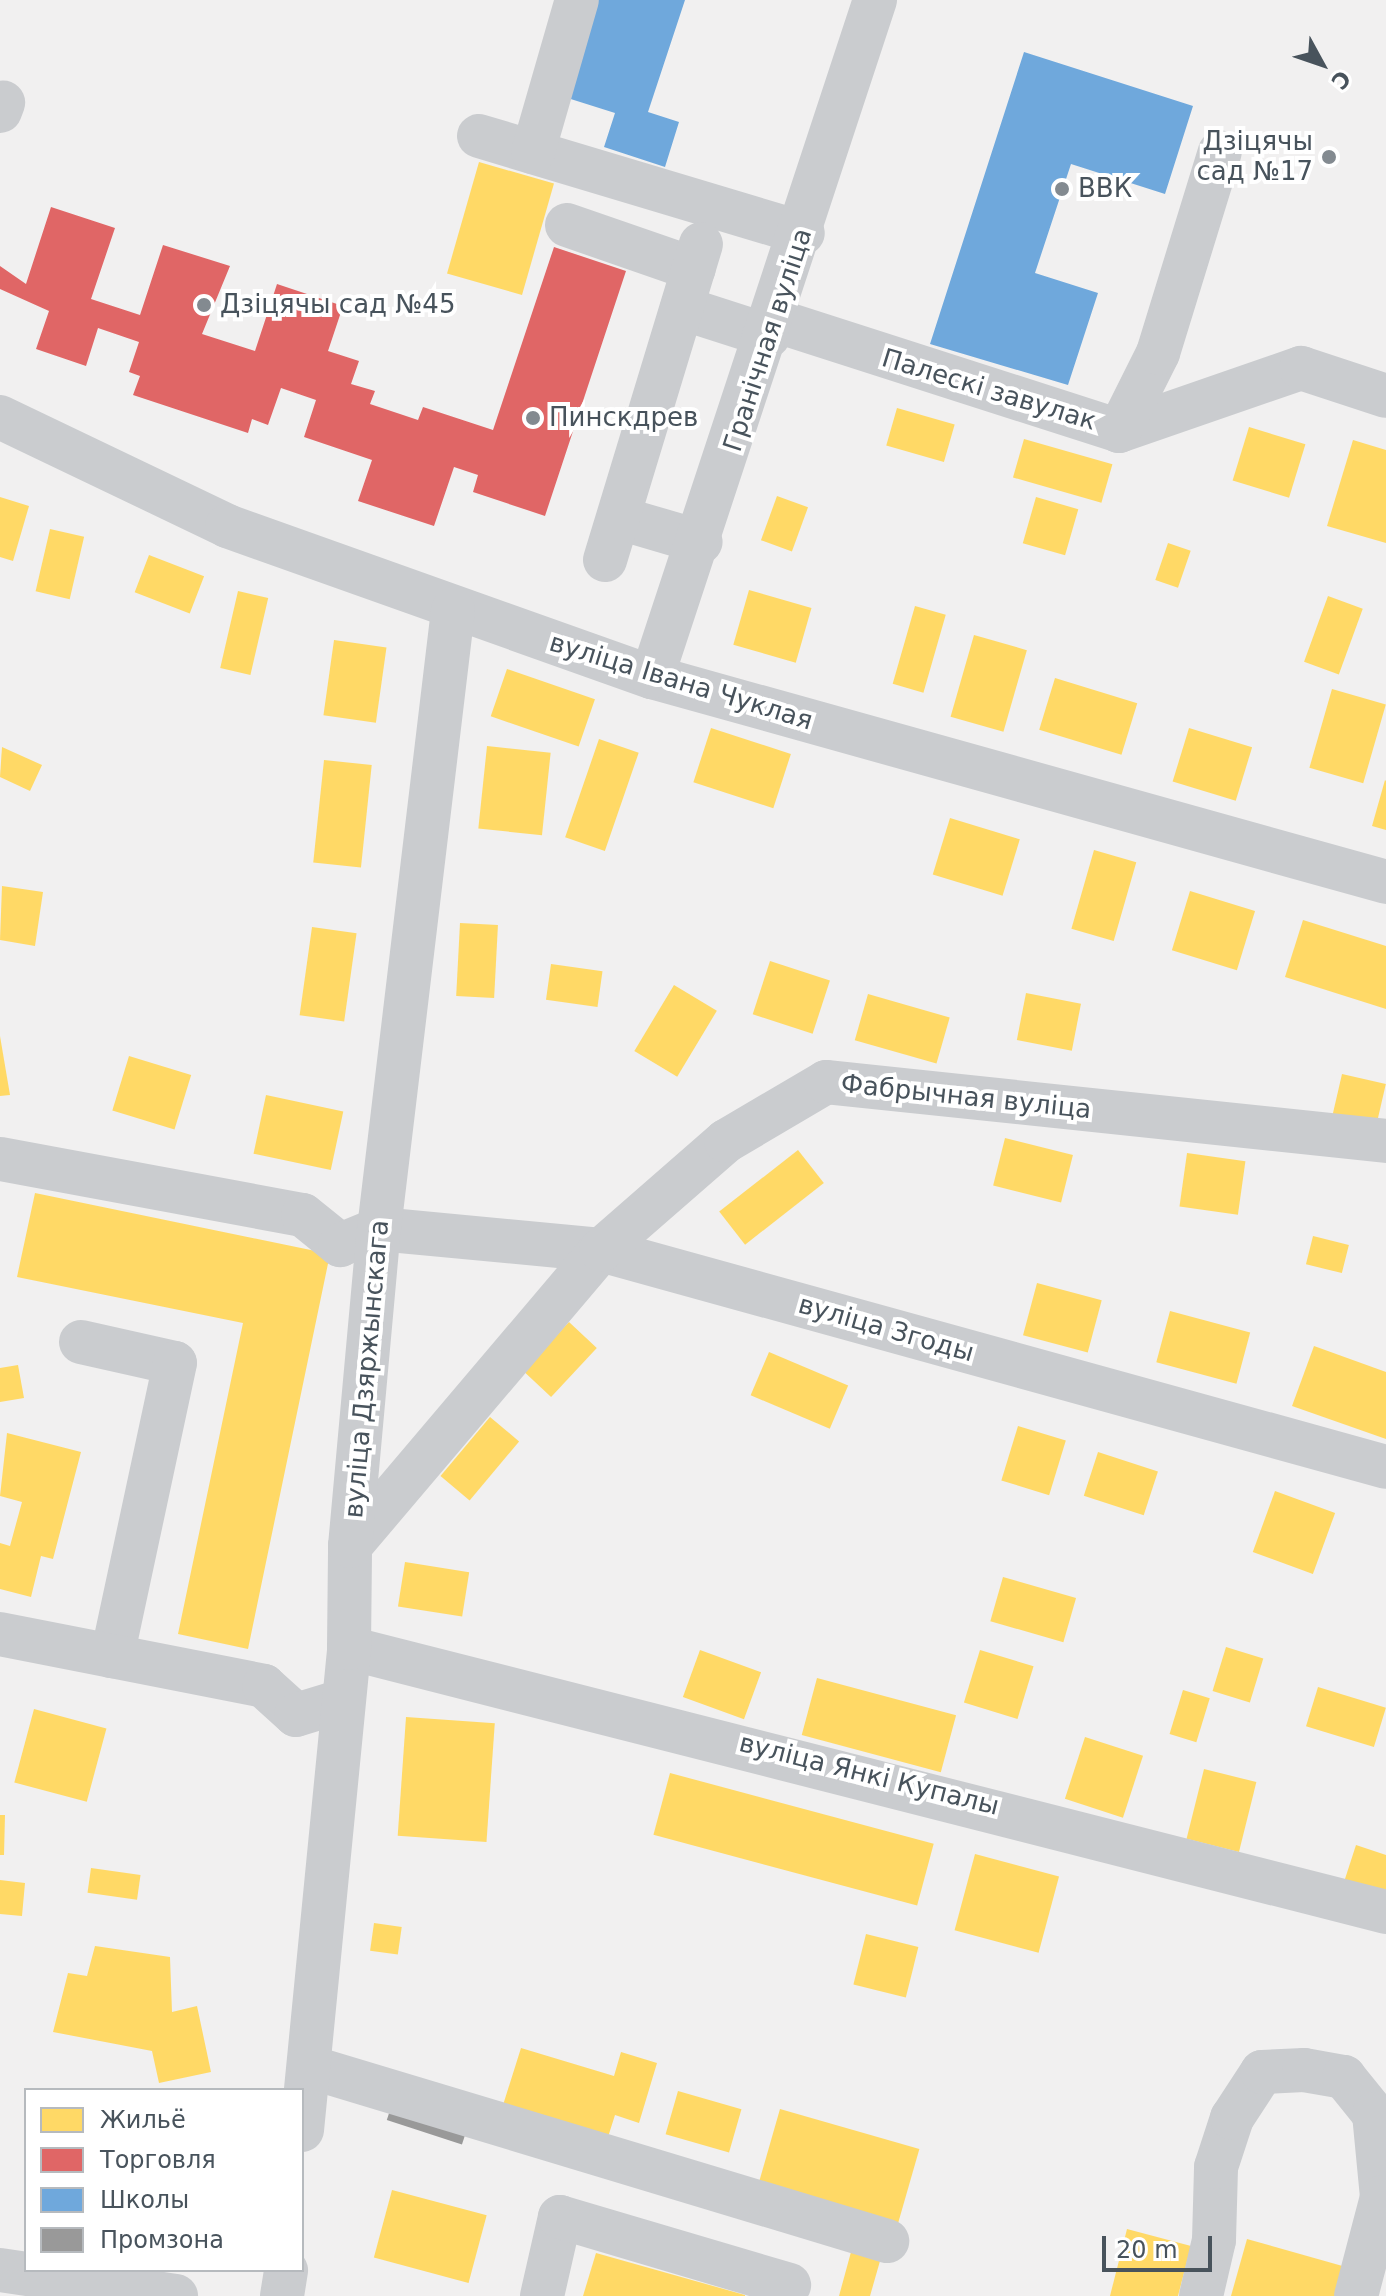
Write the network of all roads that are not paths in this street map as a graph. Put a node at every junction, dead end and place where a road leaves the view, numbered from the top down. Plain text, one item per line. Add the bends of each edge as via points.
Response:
1 (577, 0) edge
2 (875, 0) edge
3 (479, 136) dead end
4 (533, 152) junction
5 (1220, 152) dead end
6 (567, 225) dead end
7 (803, 233) junction
8 (692, 274) junction
9 (772, 328) junction
10 (1386, 396) edge
11 (0, 417) edge
12 (1119, 431) junction
13 (619, 518) junction
14 (701, 542) junction
15 (605, 560) dead end
16 (453, 610) junction
17 (652, 677) junction
18 (1386, 882) edge
19 (1386, 1141) edge
20 (0, 1159) edge
21 (379, 1229) junction
22 (601, 1250) junction
23 (81, 1342) dead end
24 (1386, 1467) edge
25 (350, 1546) junction
26 (0, 1634) edge
27 (349, 1648) junction
28 (112, 1656) junction
29 (342, 1701) junction
30 (1386, 1912) edge
31 (310, 2067) junction
32 (304, 2114) edge
33 (887, 2241) dead end
34 (0, 2270) edge
35 (286, 2272) edge
36 (789, 2285) dead end
37 (176, 2296) edge
38 (282, 2296) edge
39 (542, 2296) edge
40 (1201, 2296) edge
41 (1356, 2296) edge

1 - 4 street
2 - 7 street, Гранічная вуліца
3 - 4 street
4 - 7 street
5 - 12 street via 1158,353
6 - 8 street, Палескі завулак
7 - 9 street, Гранічная вуліца
8 - 9 street, Палескі завулак
8 - 13 street
9 - 12 street, Палескі завулак
9 - 14 street, Гранічная вуліца
10 - 12 street, Палескі завулак via 1301,368
11 - 16 street, вуліца Івана Чуклая via 227,526
13 - 14 street
13 - 15 street
14 - 17 street, Гранічная вуліца
16 - 17 street, вуліца Івана Чуклая
16 - 21 street, вуліца Дзяржынскага
17 - 18 street, вуліца Івана Чуклая
19 - 22 street, Фабрычная вуліца via 826,1082 726,1141
20 - 21 street via 303,1215 340,1245
21 - 22 street, вуліца Згоды
21 - 25 street, вуліца Дзяржынскага
22 - 24 street, вуліца Згоды
22 - 25 street, Фабрычная вуліца
23 - 28 street via 175,1363
25 - 27 street, вуліца Дзяржынскага
26 - 28 street
27 - 29 street, вуліца Дзяржынскага
27 - 30 street, вуліца Янкі Купалы
28 - 29 street via 264,1686 296,1715
29 - 31 street, вуліца Дзяржынскага
31 - 32 street, вуліца Дзяржынскага
31 - 33 street
34 - 37 street
35 - 38 street
36 - 39 street via 560,2217
40 - 41 street via 1214,2240 1216,2167 1232,2118 1262,2072 1304,2070 1344,2077 1374,2114 1382,2197

